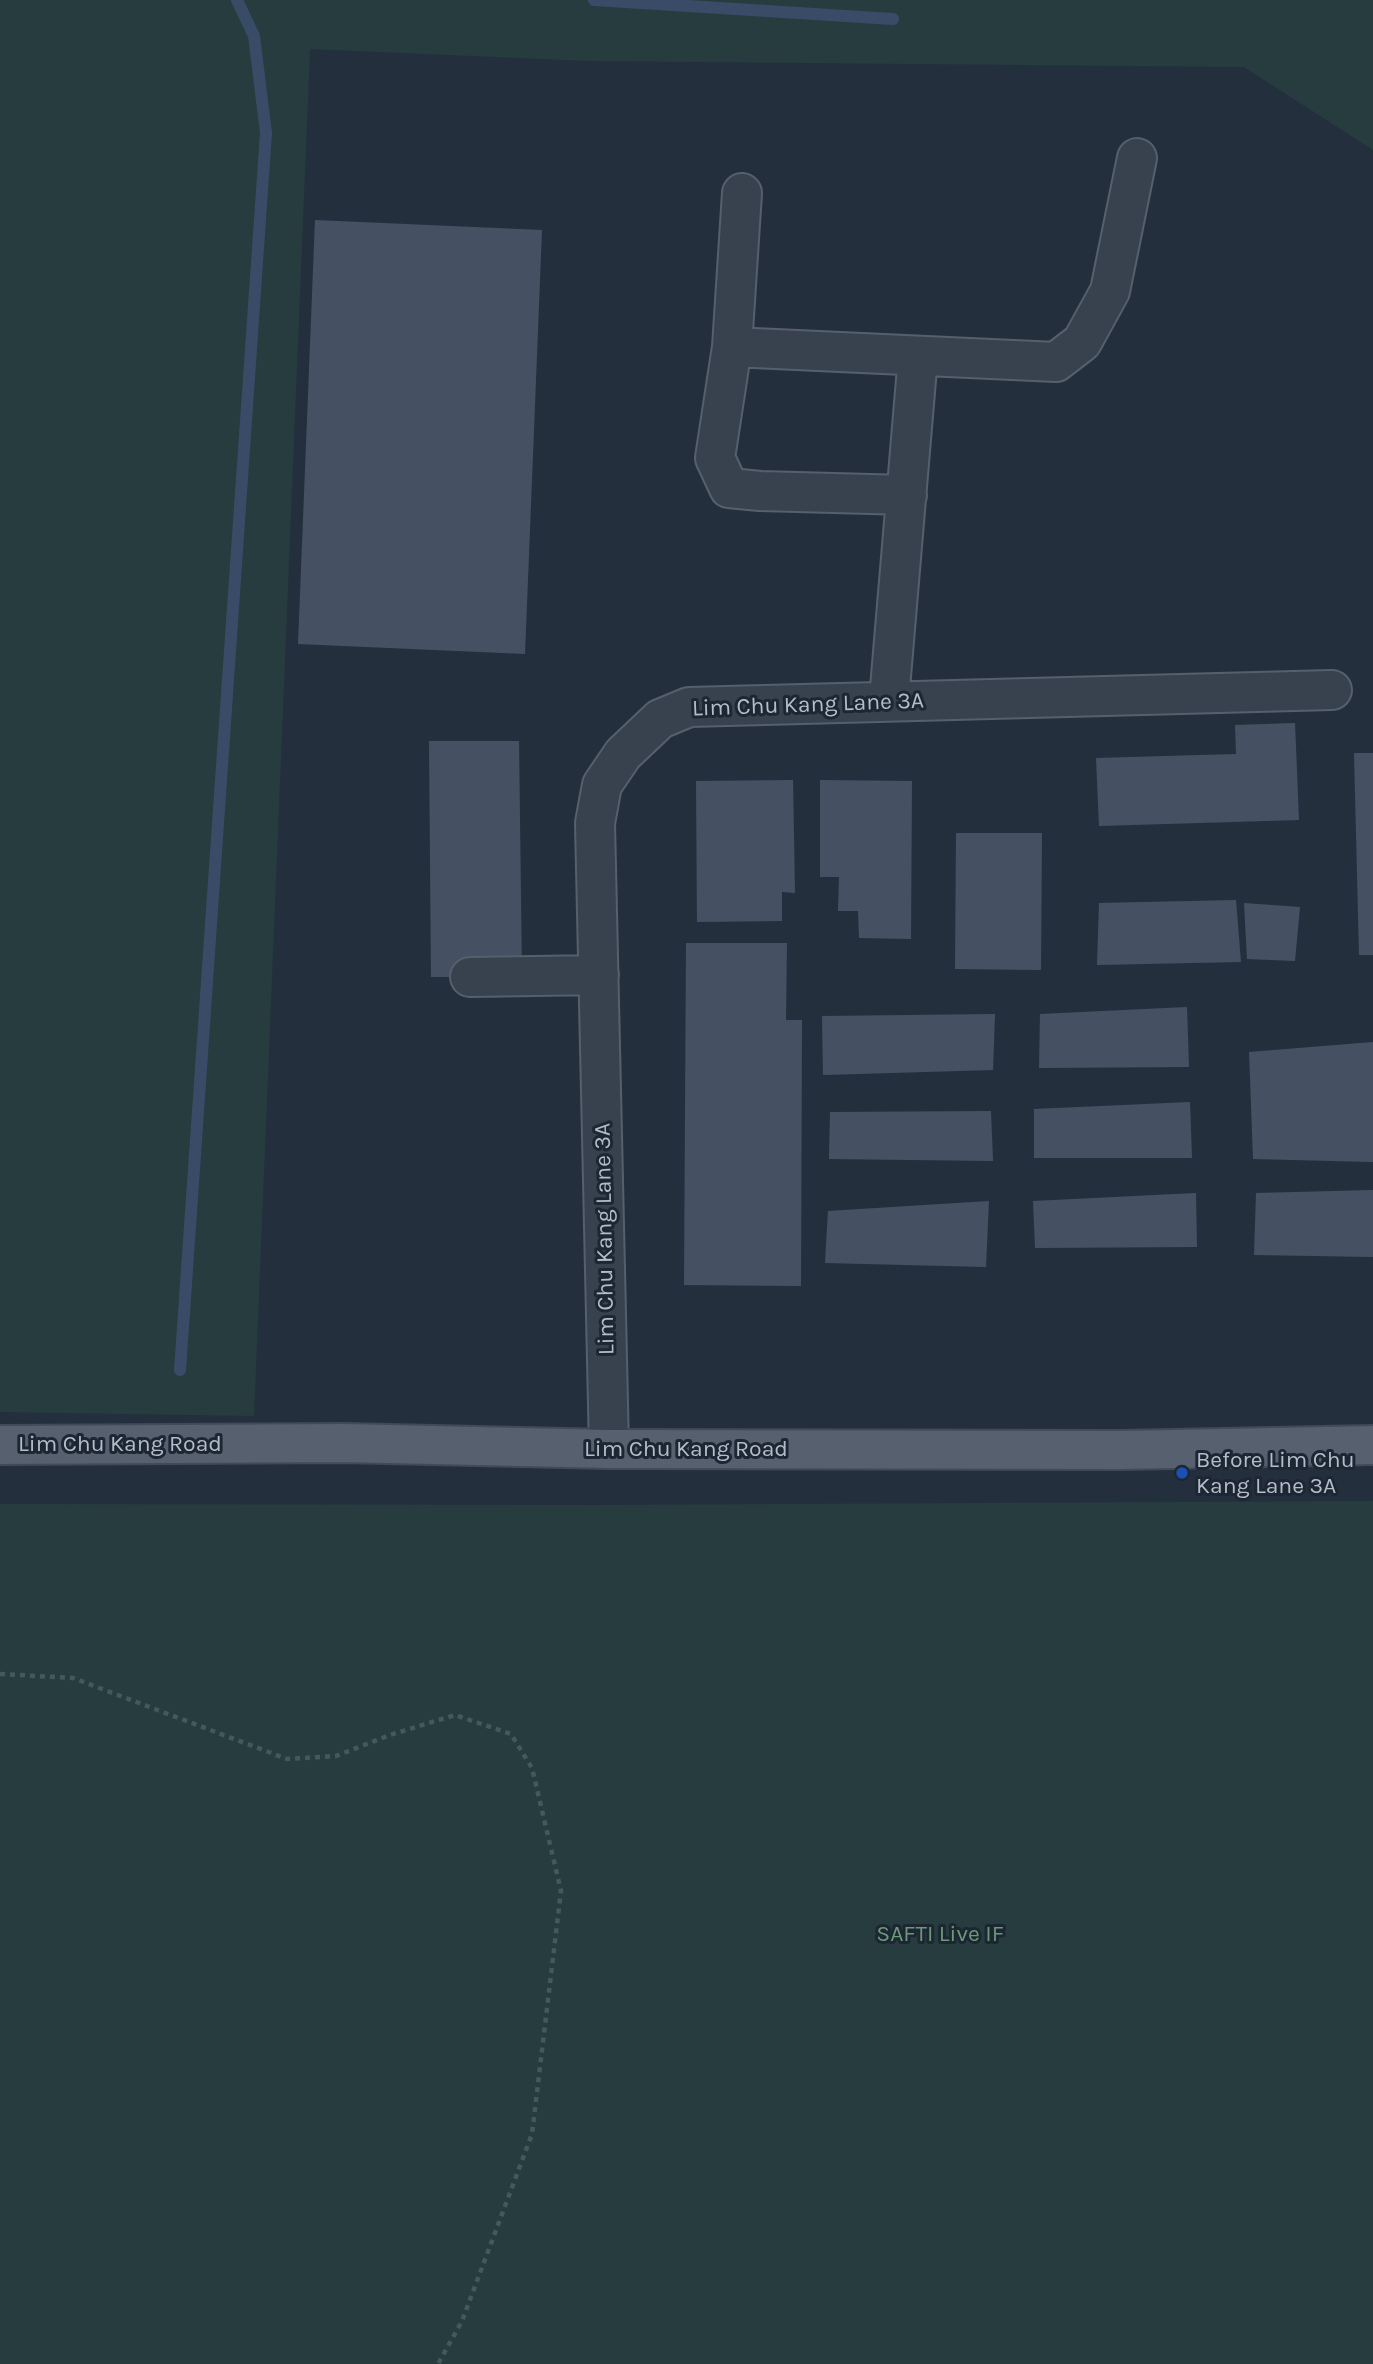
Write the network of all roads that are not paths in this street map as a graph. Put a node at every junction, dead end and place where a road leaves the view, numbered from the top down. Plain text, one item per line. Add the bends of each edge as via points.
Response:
1 (1137, 158) dead end
2 (742, 193) dead end
3 (732, 347) junction
4 (918, 356) junction
5 (907, 495) junction
6 (1332, 690) dead end
7 (889, 700) junction
8 (599, 975) junction
9 (470, 977) dead end
10 (0, 1445) edge
11 (1373, 1445) edge
12 (609, 1449) junction

1 - 4 lane via 1110,291 1082,342 1056,362
2 - 3 lane
3 - 4 lane
3 - 5 lane via 715,458 729,488
4 - 5 lane
5 - 7 lane
6 - 7 lane, Lim Chu Kang Lane 3A
7 - 8 lane, Lim Chu Kang Lane 3A via 689,707 660,719 623,754 602,785 595,823
8 - 9 lane
8 - 12 lane, Lim Chu Kang Lane 3A
10 - 12 main road, Lim Chu Kang Road via 344,1443
11 - 12 main road, Lim Chu Kang Road via 1122,1450

